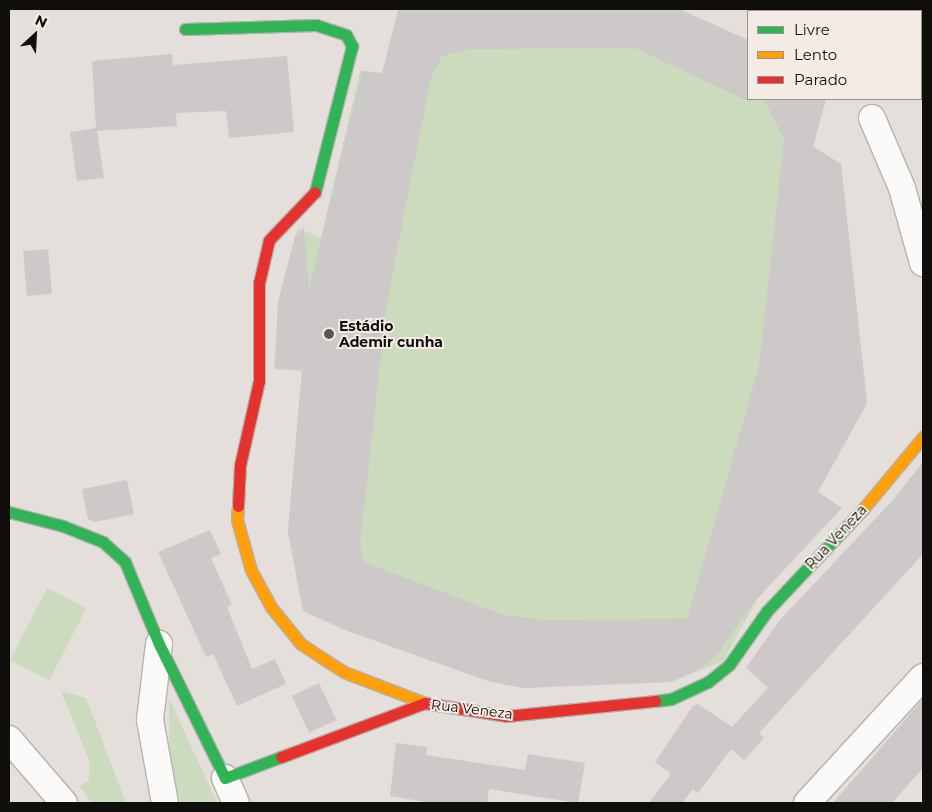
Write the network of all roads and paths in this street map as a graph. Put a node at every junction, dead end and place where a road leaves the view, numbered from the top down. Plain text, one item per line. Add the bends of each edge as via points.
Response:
1 (298, 17) edge
2 (185, 30) dead end
3 (872, 118) dead end
4 (923, 263) edge
5 (923, 437) edge
6 (9, 512) edge
7 (160, 644) junction
8 (923, 676) edge
9 (425, 703) junction
10 (9, 739) edge
11 (225, 778) junction
12 (64, 803) edge
13 (165, 803) edge
14 (236, 803) edge
15 (807, 803) edge

1 - 2 street
1 - 9 street via 346,34 352,46 314,196 269,240 259,283 259,381 240,465 237,520 251,570 271,607 301,644 344,672
3 - 4 street via 902,188
5 - 9 street, Rua Veneza via 881,490 767,611 729,666 708,682 672,699 507,716
6 - 7 street via 63,526 103,542 125,562
7 - 11 street
7 - 13 street via 150,720
8 - 15 street
9 - 11 street, Rua Veneza
10 - 12 street
11 - 14 street

